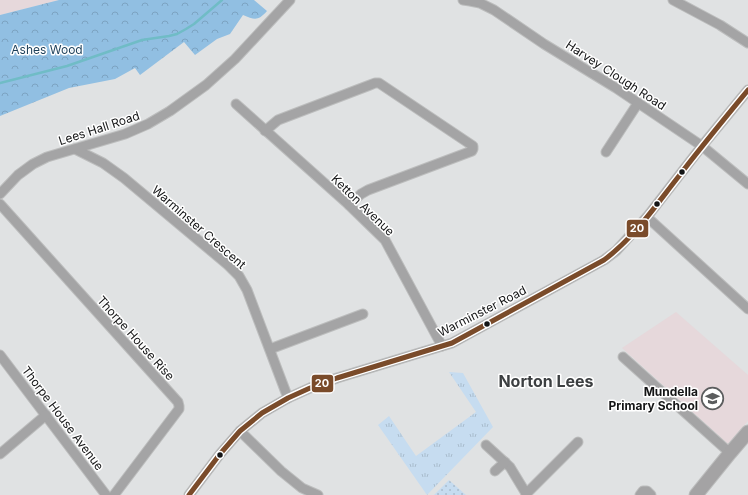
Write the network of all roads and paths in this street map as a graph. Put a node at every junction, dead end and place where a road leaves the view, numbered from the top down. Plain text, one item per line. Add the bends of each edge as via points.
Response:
1 (290, 0) edge
2 (463, 0) edge
3 (673, 0) edge
4 (748, 43) edge
5 (748, 90) edge
6 (236, 104) dead end
7 (638, 104) junction
8 (265, 131) junction
9 (702, 146) junction
10 (75, 150) junction
11 (606, 152) dead end
12 (748, 184) edge
13 (0, 194) edge
14 (0, 204) edge
15 (349, 205) junction
16 (647, 217) junction
17 (748, 309) edge
18 (363, 314) dead end
19 (442, 346) junction
20 (270, 349) junction
21 (0, 355) edge
22 (622, 358) dead end
23 (288, 398) junction
24 (46, 415) junction
25 (240, 431) junction
26 (748, 432) edge
27 (578, 442) dead end
28 (486, 445) dead end
29 (730, 453) junction
30 (0, 454) edge
31 (505, 462) junction
32 (495, 471) dead end
33 (300, 492) edge
34 (106, 495) edge
35 (114, 495) edge
36 (189, 495) edge
37 (318, 495) edge
38 (526, 495) edge
39 (640, 495) edge
40 (651, 495) edge
41 (696, 495) edge

1 - 10 street, Lees Hall Road via 235,59 212,80 170,111 124,134
2 - 7 street, Harvey Clough Road via 494,10
3 - 4 street
5 - 9 street, Warminster Road
6 - 8 street, Ketton Avenue
7 - 9 street, Harvey Clough Road
7 - 11 street
8 - 15 street, Ketton Avenue
8 - 15 street via 278,120 380,83 473,146 472,151 368,190
9 - 12 street, Harvey Clough Road
9 - 16 street, Warminster Road
10 - 13 street, Lees Hall Road via 47,157 33,164
10 - 20 street, Warminster Crescent via 103,163 124,178 239,276
14 - 35 street, Thorpe House Rise via 178,402 179,409
15 - 19 street, Ketton Avenue via 385,240
16 - 17 street
16 - 19 street, Warminster Road via 616,251 604,260 452,343
18 - 20 street
19 - 23 street, Warminster Road via 337,378
20 - 23 street, Warminster Crescent
21 - 24 street, Thorpe House Avenue
22 - 29 street
23 - 25 street, Warminster Road via 262,413
24 - 30 street
24 - 34 street, Thorpe House Avenue
25 - 33 street
25 - 36 street, Warminster Road
26 - 29 street
27 - 38 street
28 - 31 street
29 - 41 street
31 - 32 street
31 - 38 street
33 - 37 street
39 - 40 street via 647,491

